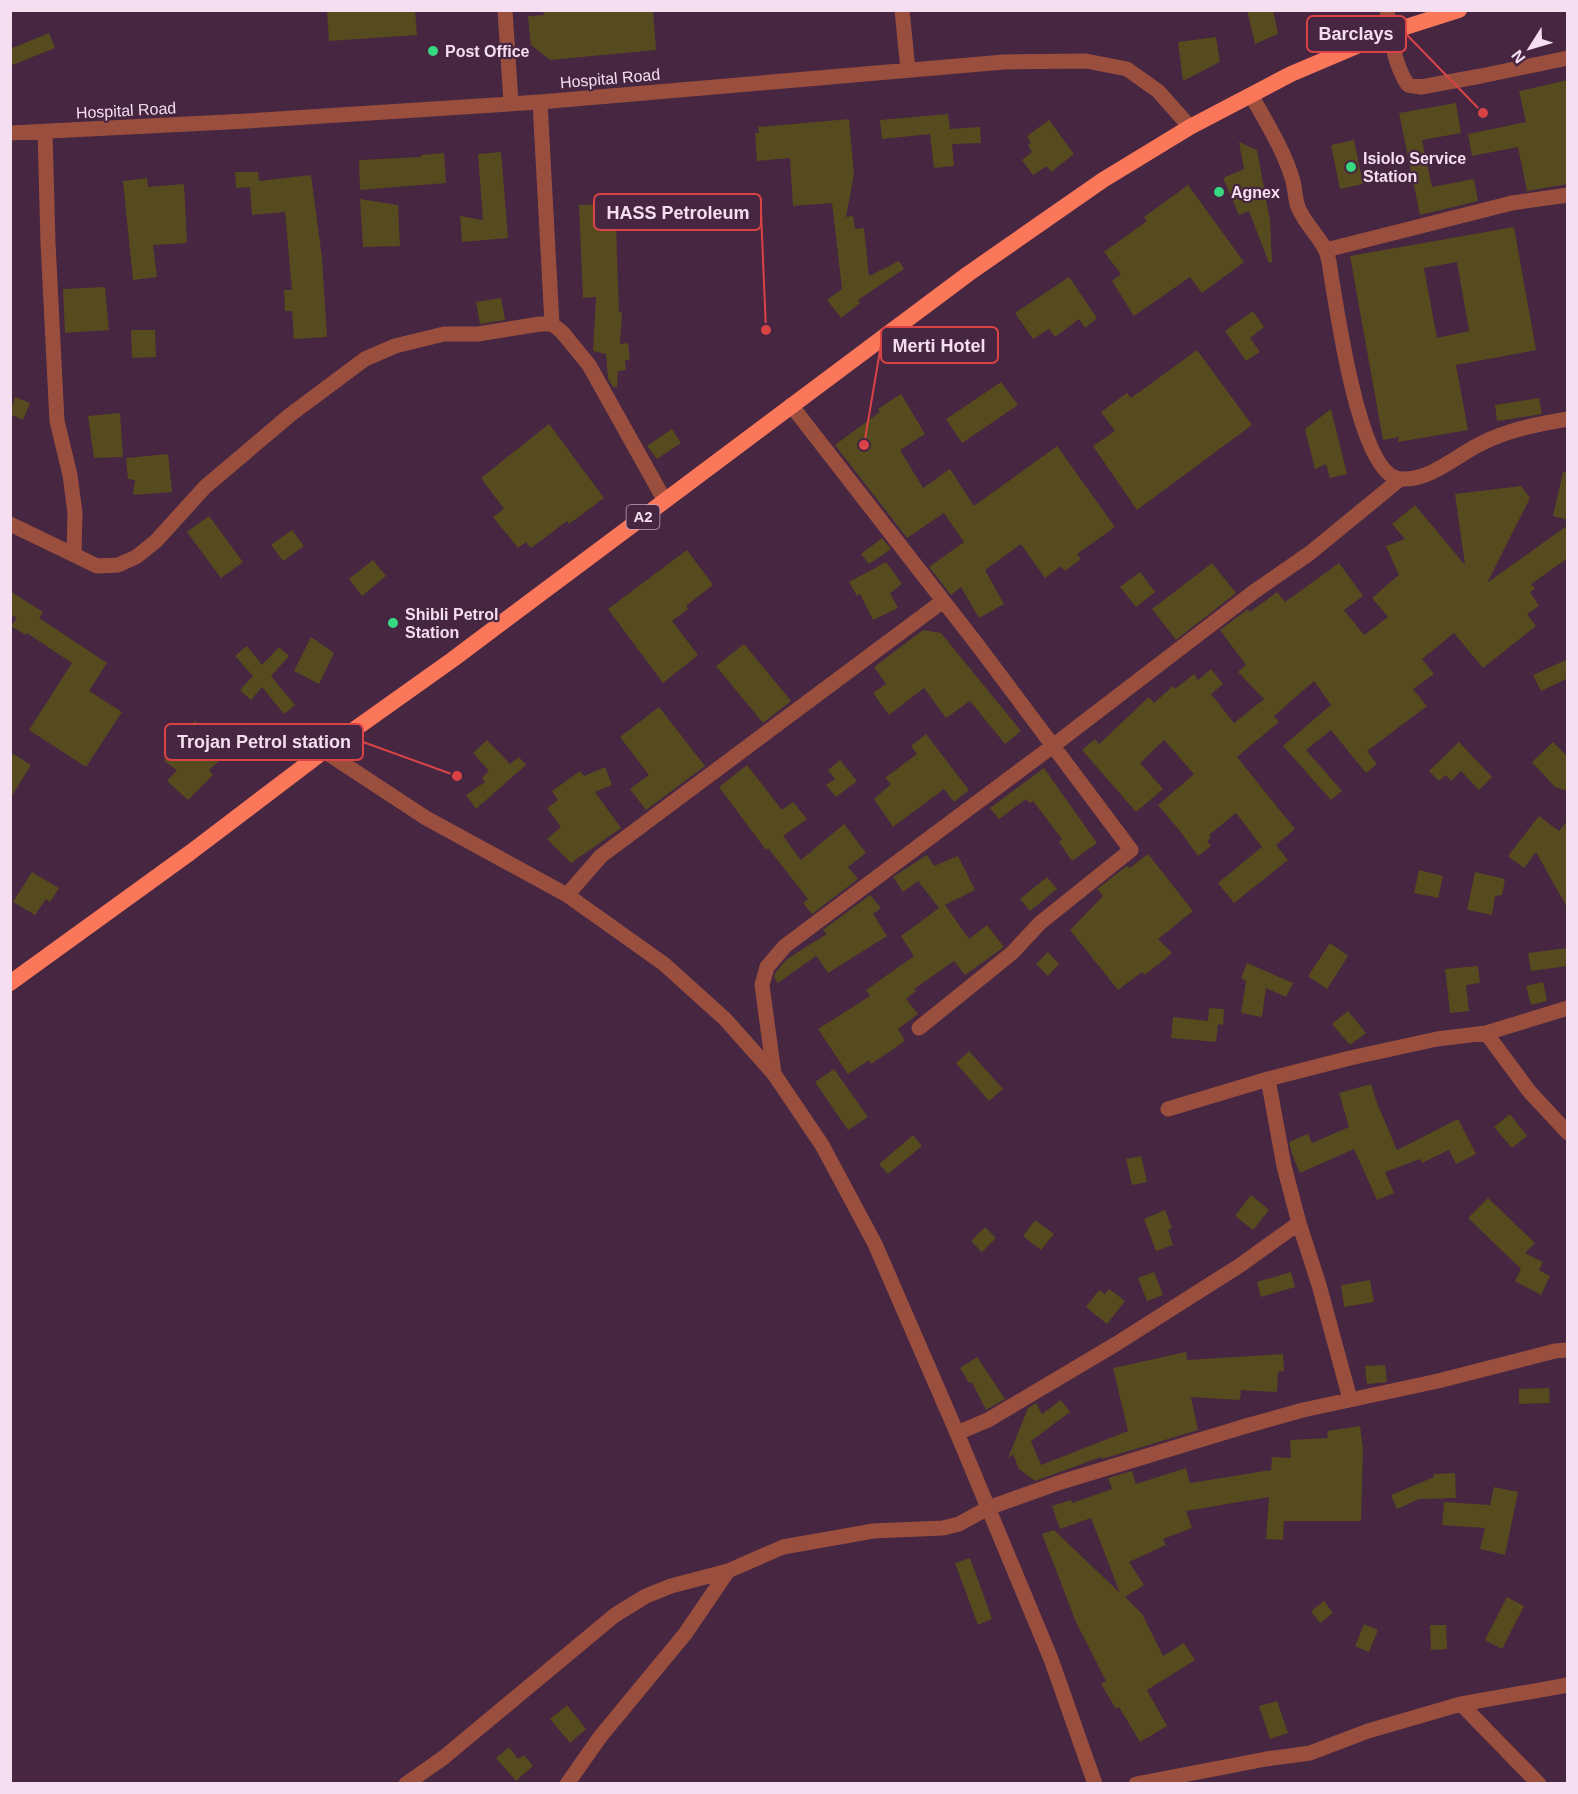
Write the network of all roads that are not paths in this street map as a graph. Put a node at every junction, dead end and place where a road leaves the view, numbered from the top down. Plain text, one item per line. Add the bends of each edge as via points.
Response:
1 (505, 10) edge
2 (902, 10) edge
3 (1388, 10) edge
4 (1459, 10) edge
5 (1390, 32) junction
6 (1568, 58) edge
7 (908, 70) junction
8 (1251, 95) junction
9 (540, 102) junction
10 (511, 103) junction
11 (1190, 126) junction
12 (45, 132) junction
13 (10, 134) edge
14 (1568, 195) edge
15 (1326, 250) junction
16 (552, 324) junction
17 (791, 405) junction
18 (1568, 419) edge
19 (1399, 480) junction
20 (664, 501) junction
21 (10, 524) edge
22 (74, 555) junction
23 (943, 601) junction
24 (1054, 745) junction
25 (324, 751) junction
26 (567, 895) junction
27 (10, 983) edge
28 (1568, 1008) edge
29 (919, 1028) dead end
30 (1486, 1033) junction
31 (774, 1074) junction
32 (1268, 1079) junction
33 (1168, 1109) dead end
34 (1568, 1133) edge
35 (1299, 1224) junction
36 (1568, 1350) edge
37 (1350, 1399) junction
38 (957, 1433) junction
39 (988, 1508) junction
40 (728, 1572) junction
41 (1568, 1685) edge
42 (1461, 1704) junction
43 (406, 1784) edge
44 (567, 1784) edge
45 (1095, 1784) edge
46 (1136, 1784) edge
47 (1539, 1784) edge

1 - 10 street
2 - 7 street
3 - 5 street
4 - 5 highway, A2
5 - 6 street via 1403,77 1408,85 1421,87
5 - 8 highway, A2
7 - 9 street, Hospital Road
7 - 11 street, Hospital Road via 1004,62 1086,61 1117,67 1127,69 1158,91
8 - 11 highway, A2
8 - 15 street via 1285,161 1305,223
9 - 10 street, Hospital Road
9 - 16 street
10 - 12 street, Hospital Road
11 - 17 highway, A2 via 1103,180 968,274
12 - 13 street, Hospital Road
12 - 22 street via 57,421 75,513
14 - 15 street via 1512,203
15 - 19 street via 1358,413 1385,471
16 - 20 street via 589,365
16 - 22 street via 478,334 444,334 395,345 365,359 204,487 156,542 136,557 118,565 97,566
17 - 20 highway, A2
17 - 23 street
18 - 19 street via 1532,425 1482,443 1435,470
19 - 24 street via 1310,553
20 - 25 highway, A2
21 - 22 street
23 - 24 street
23 - 26 street via 601,856
24 - 29 street via 1131,850
24 - 31 street via 785,946 766,967 762,985
25 - 26 street via 426,818
25 - 27 highway, A2
26 - 31 street via 664,964 725,1019
28 - 30 street
30 - 32 street via 1437,1039
30 - 34 street via 1529,1091
31 - 38 street via 822,1145 874,1244
32 - 33 street
32 - 35 street
35 - 37 street
35 - 38 street via 1116,1344 988,1420
36 - 37 street
37 - 39 street via 1060,1482
38 - 39 street
39 - 40 street via 944,1528 873,1531 783,1547
39 - 45 street via 1051,1659
40 - 43 street via 670,1586 615,1614 443,1758
40 - 44 street via 685,1634 600,1737
41 - 42 street
42 - 46 street via 1368,1731 1310,1753
42 - 47 street

